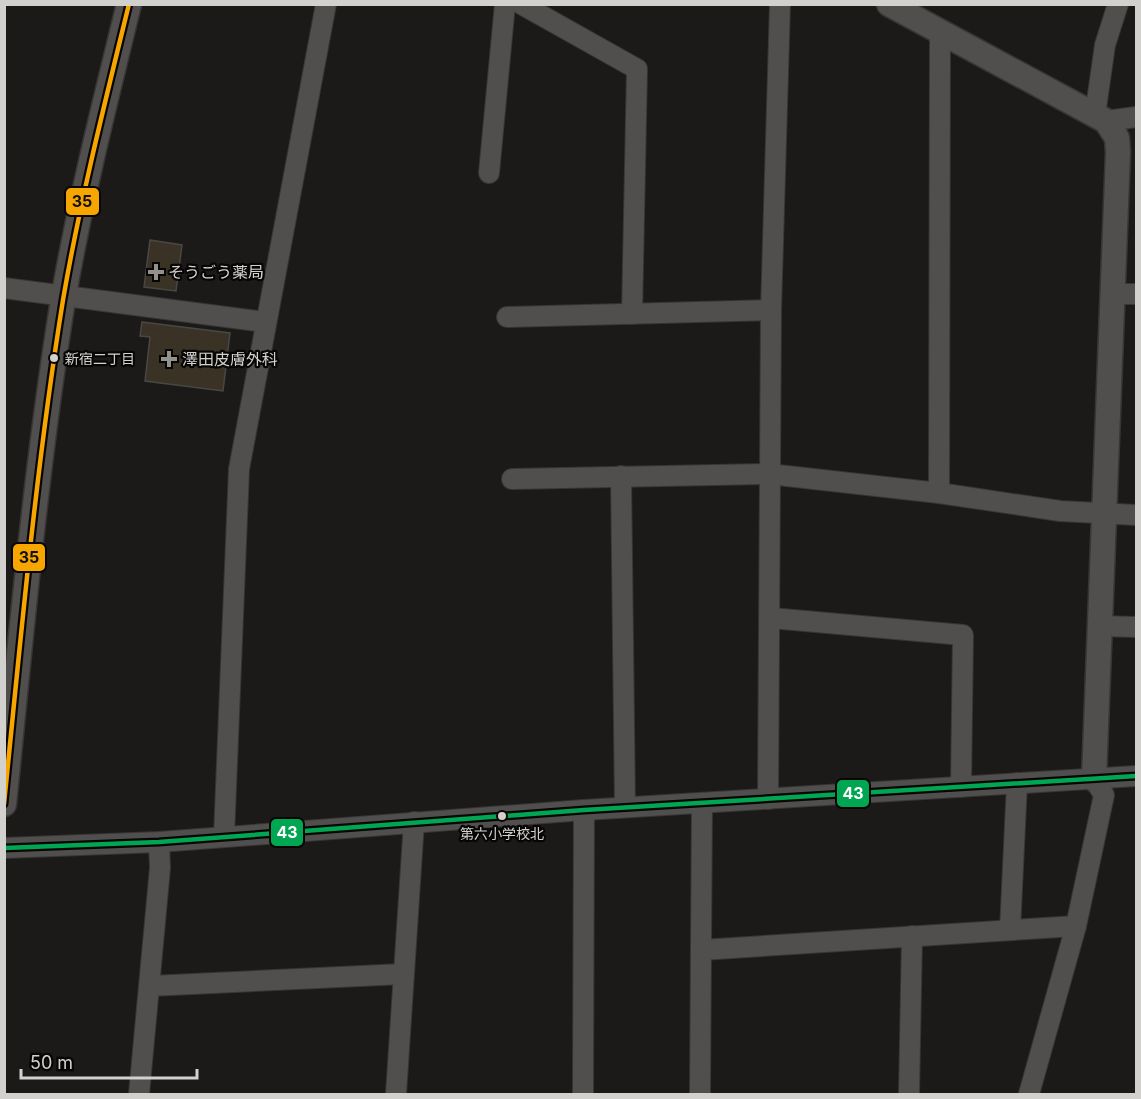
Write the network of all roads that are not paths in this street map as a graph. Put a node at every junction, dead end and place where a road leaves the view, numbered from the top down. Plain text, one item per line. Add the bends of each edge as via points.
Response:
1 (129, 4) edge
2 (326, 4) edge
3 (505, 4) edge
4 (521, 4) edge
5 (780, 4) edge
6 (890, 4) edge
7 (1118, 4) edge
8 (940, 32) junction
9 (1137, 117) edge
10 (1100, 118) junction
11 (489, 172) dead end
12 (4, 288) edge
13 (1125, 294) edge
14 (64, 298) junction
15 (771, 310) junction
16 (633, 314) junction
17 (507, 317) dead end
18 (266, 322) junction
19 (770, 474) junction
20 (621, 476) junction
21 (512, 478) dead end
22 (939, 493) junction
23 (1103, 513) junction
24 (1137, 515) edge
25 (771, 618) junction
26 (1099, 626) junction
27 (1137, 627) edge
28 (1137, 776) edge
29 (1094, 779) junction
30 (1017, 783) junction
31 (961, 787) junction
32 (768, 799) junction
33 (702, 803) junction
34 (4, 804) edge
35 (625, 807) junction
36 (584, 810) junction
37 (414, 822) junction
38 (224, 836) junction
39 (159, 842) junction
40 (4, 848) edge
41 (1076, 926) junction
42 (1010, 930) junction
43 (912, 936) junction
44 (701, 950) junction
45 (403, 974) junction
46 (150, 986) junction
47 (139, 1095) edge
48 (396, 1095) edge
49 (583, 1095) edge
50 (700, 1095) edge
51 (909, 1095) edge
52 (1029, 1095) edge

1 - 14 street
2 - 18 street
3 - 11 street
4 - 16 street via 637,69
5 - 15 street
6 - 8 street
7 - 10 street via 1105,45
8 - 10 street
8 - 22 street
9 - 10 street
10 - 13 street via 1117,138 1119,152
12 - 14 street
13 - 23 street
14 - 18 street
14 - 34 street via 49,389
15 - 16 street
15 - 19 street
16 - 17 street
18 - 38 street via 238,481
19 - 20 street
19 - 22 street
19 - 25 street
20 - 21 street
20 - 35 street
22 - 23 street via 1060,511
23 - 24 street
23 - 26 street
25 - 31 street via 963,635
25 - 32 street
26 - 27 street
26 - 29 street
28 - 29 street
29 - 30 street
29 - 41 street via 1104,795
30 - 31 street
30 - 42 street
31 - 32 street
32 - 33 street
33 - 35 street
33 - 44 street
35 - 36 street
36 - 37 street
36 - 49 street
37 - 38 street
37 - 45 street
38 - 39 street
39 - 40 street
39 - 46 street
41 - 42 street
41 - 52 street
42 - 43 street
43 - 44 street
43 - 51 street
44 - 50 street
45 - 46 street
45 - 48 street
46 - 47 street

